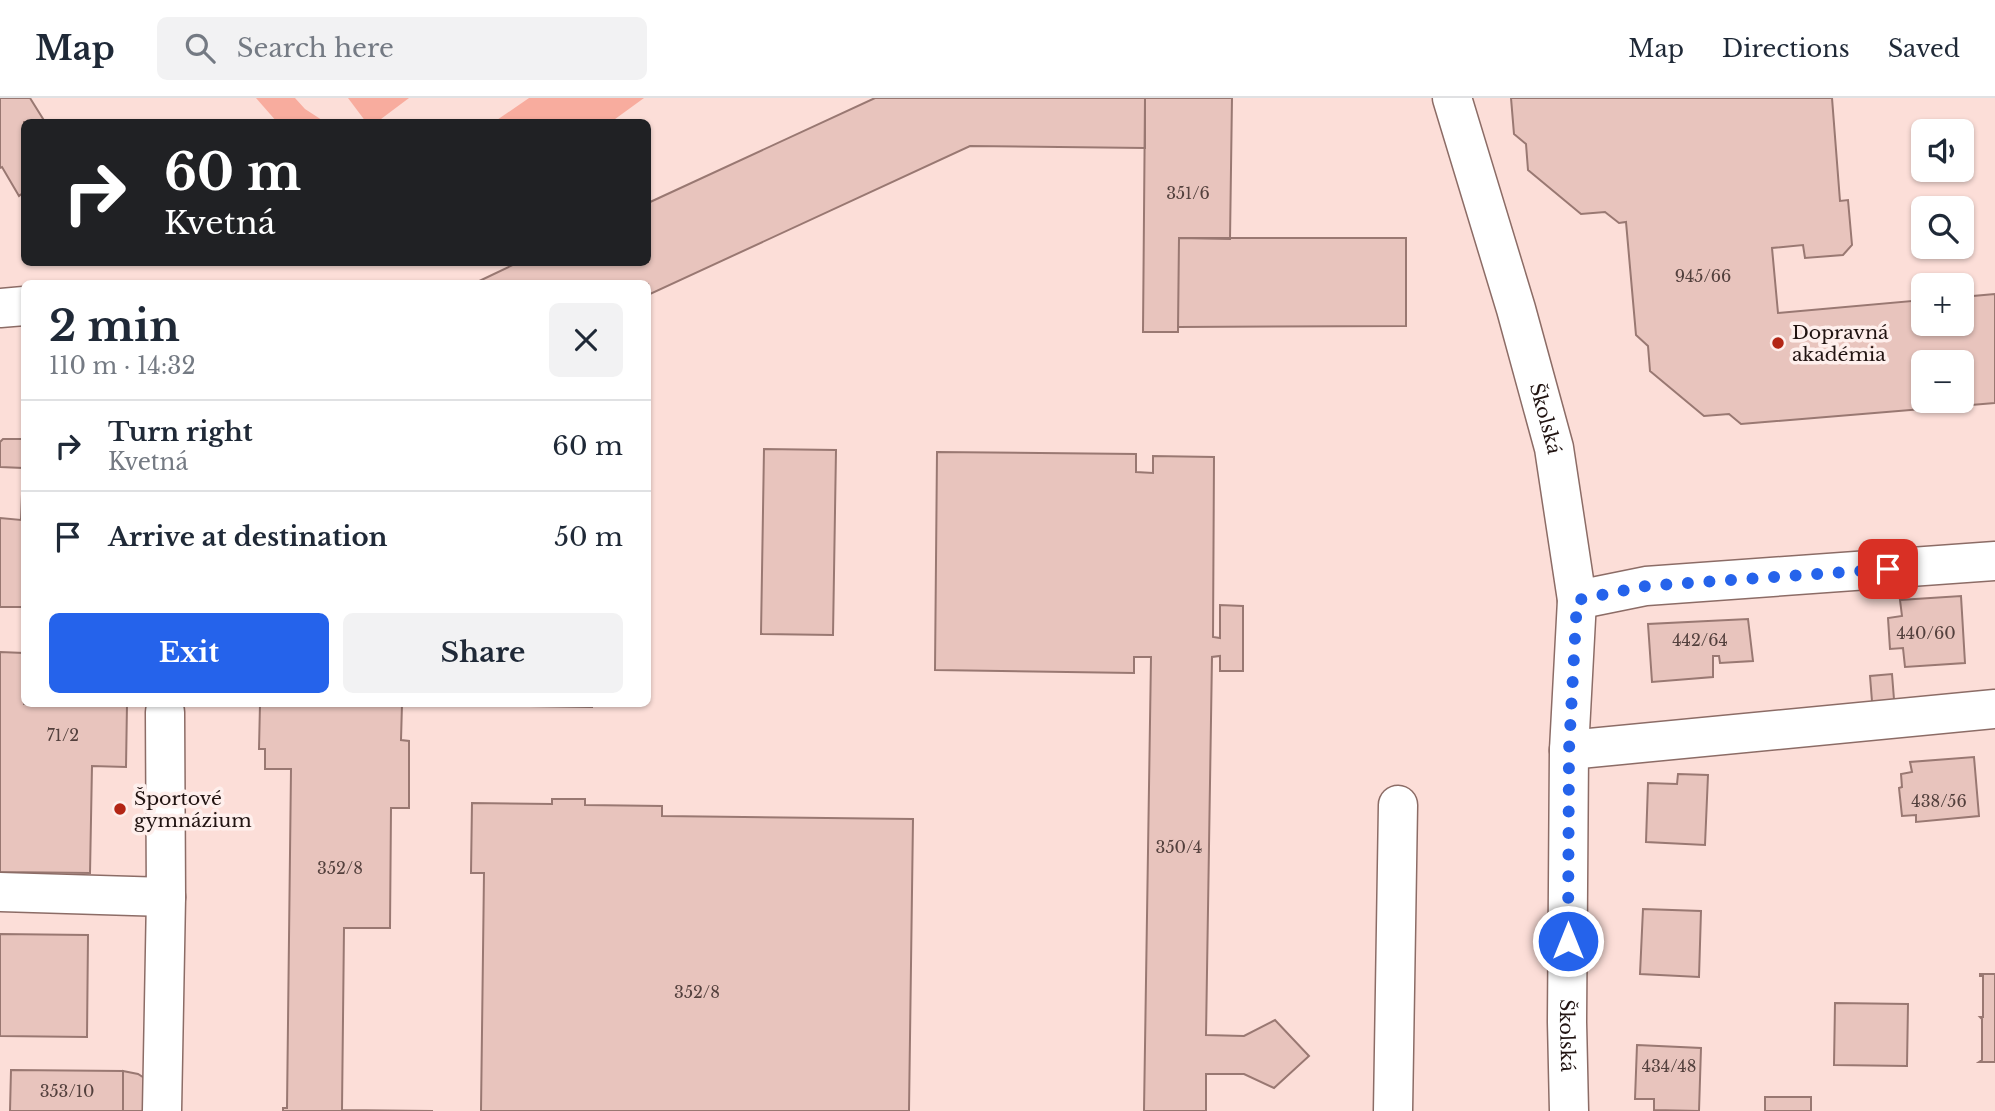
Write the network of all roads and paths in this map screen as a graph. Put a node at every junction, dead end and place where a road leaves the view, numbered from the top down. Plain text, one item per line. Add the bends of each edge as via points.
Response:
1 (1452, 98) edge
2 (21, 306) edge
3 (0, 308) edge
4 (1995, 561) edge
5 (1577, 600) junction
6 (1995, 709) edge
7 (165, 712) dead end
8 (1569, 750) junction
9 (1398, 805) dead end
10 (0, 892) edge
11 (166, 897) junction
12 (162, 1111) edge
13 (1393, 1111) edge
14 (1569, 1111) edge

1 - 5 street, Školská via 1554,448
2 - 3 street
4 - 5 street via 1646,586
5 - 8 street, Školská
6 - 8 street
7 - 11 street
8 - 14 street, Školská
9 - 13 street
10 - 11 street
11 - 12 street

